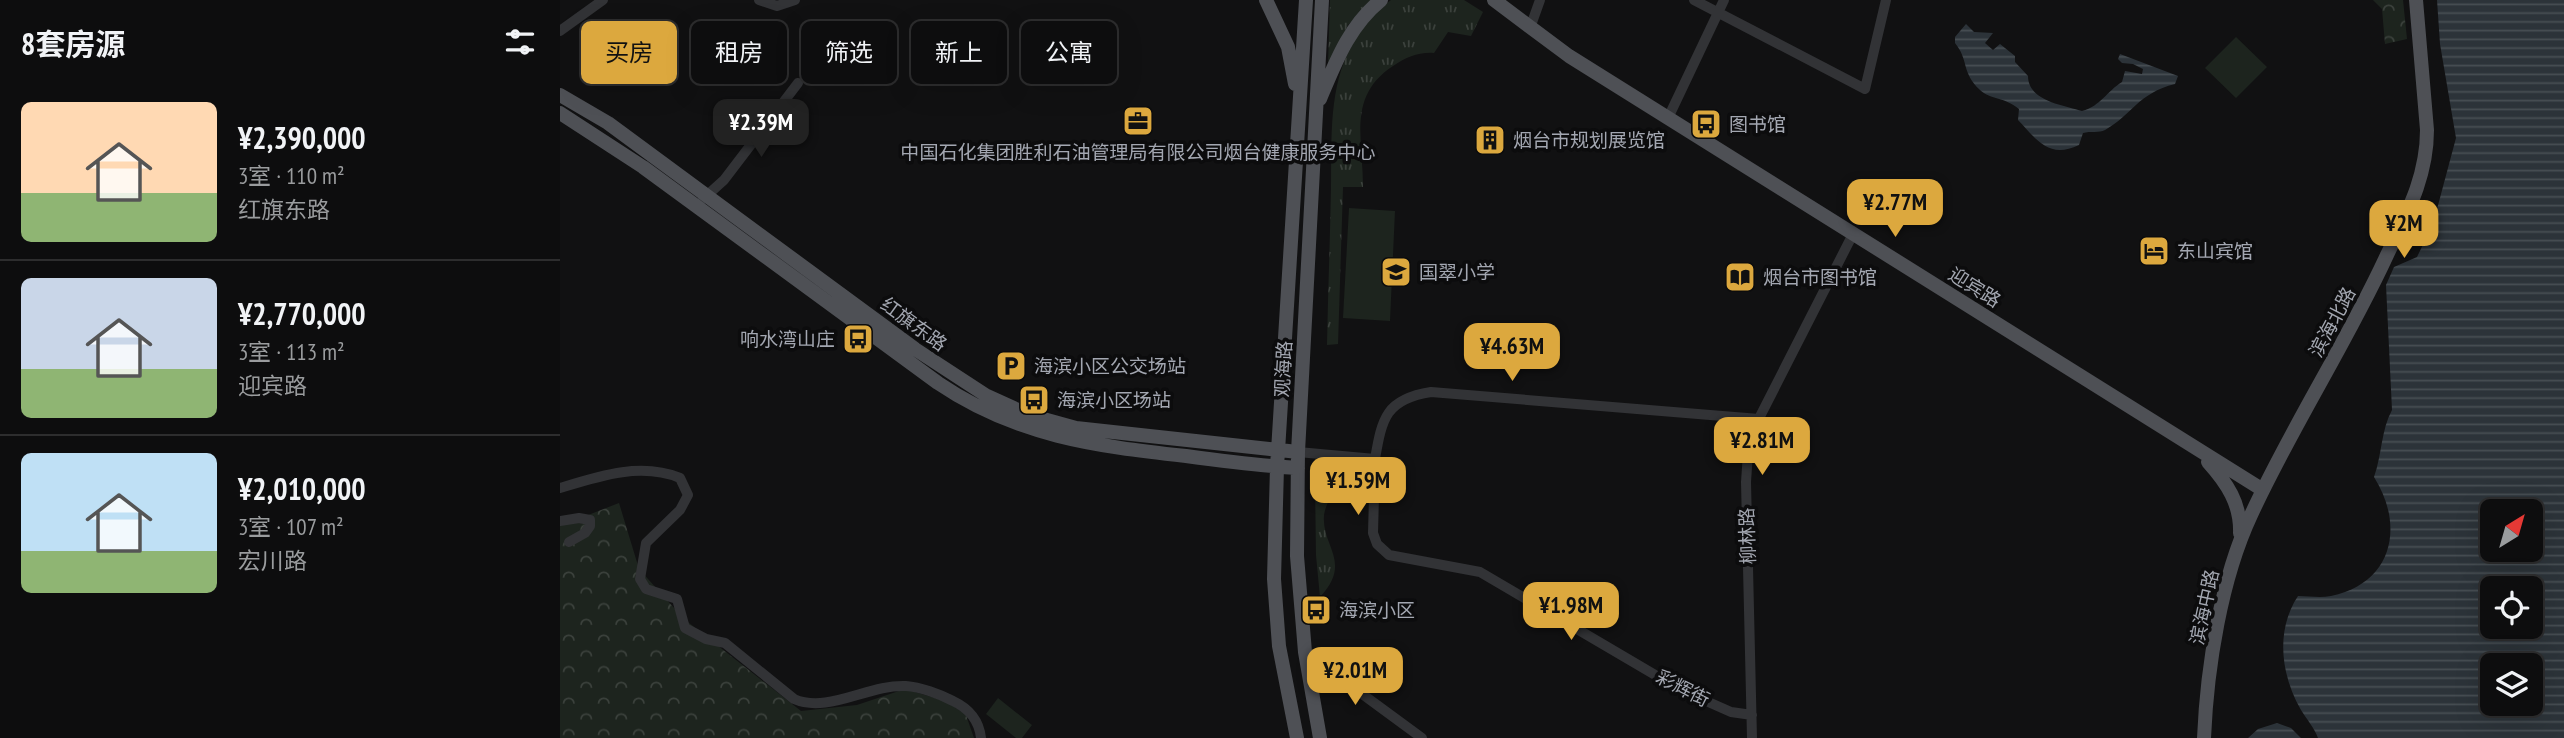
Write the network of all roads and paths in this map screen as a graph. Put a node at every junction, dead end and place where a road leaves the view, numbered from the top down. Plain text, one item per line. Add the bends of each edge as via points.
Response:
1 (603, 0) edge
2 (759, 0) edge
3 (795, 0) edge
4 (1266, 0) edge
5 (1306, 0) edge
6 (1322, 0) edge
7 (1381, 0) edge
8 (1481, 0) edge
9 (1494, 0) edge
10 (1540, 0) edge
11 (1694, 0) edge
12 (1724, 0) edge
13 (1886, 0) edge
14 (2416, 0) edge
15 (1718, 12) junction
16 (1509, 14) junction
17 (1530, 28) junction
18 (560, 31) edge
19 (799, 83) dead end
20 (560, 95) edge
21 (1317, 107) junction
22 (1298, 112) junction
23 (560, 113) edge
24 (1668, 118) junction
25 (701, 200) junction
26 (1853, 234) junction
27 (1759, 419) junction
28 (2196, 448) junction
29 (1278, 451) junction
30 (1298, 452) junction
31 (1375, 459) junction
32 (1277, 467) junction
33 (1298, 468) junction
34 (560, 488) edge
35 (2263, 490) junction
36 (560, 522) edge
37 (2239, 541) junction
38 (569, 542) dead end
39 (1305, 652) junction
40 (1752, 715) junction
41 (981, 738) edge
42 (1297, 738) edge
43 (1320, 738) edge
44 (1422, 738) edge
45 (1752, 738) edge
46 (2204, 738) edge

1 - 18 street
2 - 3 street via 777,6
4 - 22 main road via 1288,47
5 - 22 main road
6 - 21 main road, 观海路
7 - 21 main road via 1350,32
8 - 16 main road
9 - 16 main road, 迎宾路
10 - 17 street
11 - 15 street
12 - 15 street
13 - 15 street via 1865,89
14 - 35 main road, 滨海北路 via 2427,130 2417,195 2362,309
15 - 24 street
16 - 17 main road, 迎宾路
17 - 24 main road, 迎宾路
19 - 25 street via 724,180
20 - 25 main road, 红旗东路 via 608,123
21 - 30 main road, 观海路
22 - 29 main road, 观海路
23 - 25 main road, 红旗东路
24 - 26 main road, 迎宾路
25 - 29 main road, 红旗东路 via 987,397 1076,428
25 - 32 main road, 红旗东路 via 948,391 1013,424 1072,441
26 - 27 street, 柳林路
26 - 28 main road, 迎宾路
27 - 31 street via 1430,392 1405,396 1391,408
27 - 40 street, 柳林路 via 1749,438 1746,482
28 - 35 main road, 迎宾路
28 - 37 main road via 2232,495 2240,517
29 - 30 main road, 红旗东路
29 - 32 main road, 观海路
30 - 31 street
30 - 33 main road, 观海路
31 - 40 street, 彩辉街 via 1373,533 1389,555 1480,572 1679,689 1731,712
32 - 33 main road, 红旗东路
32 - 42 main road via 1276,617
33 - 39 main road, 观海路 via 1297,556
34 - 41 street via 628,470 680,478 688,495 680,510 646,543 640,579 646,589 677,599 685,628 725,643 806,705 907,686 964,706
35 - 37 main road, 滨海中路
36 - 38 street via 590,520 585,533
37 - 46 main road, 滨海中路 via 2218,628
39 - 43 main road, 观海路
39 - 44 street
40 - 45 street, 柳林路

